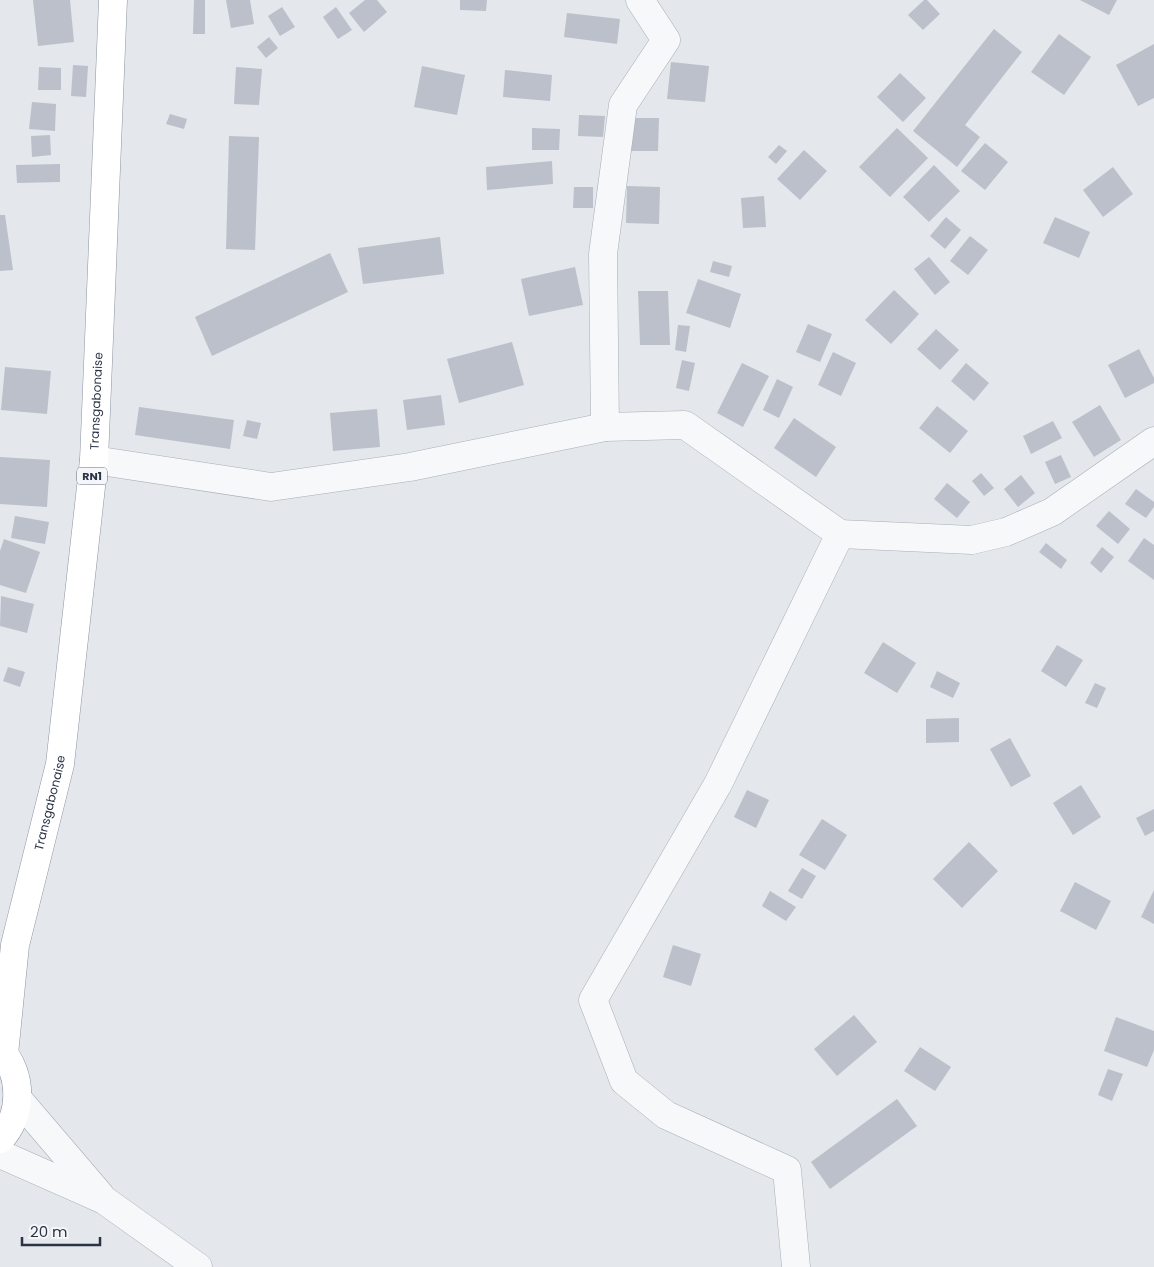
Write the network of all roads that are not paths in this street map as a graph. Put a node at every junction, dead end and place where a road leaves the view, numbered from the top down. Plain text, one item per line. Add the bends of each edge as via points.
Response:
1 (113, 0) edge
2 (640, 0) edge
3 (605, 427) junction
4 (1154, 441) edge
5 (94, 460) junction
6 (840, 534) junction
7 (8, 956) edge
8 (2, 1052) edge
9 (18, 1099) junction
10 (0, 1139) edge
11 (0, 1154) edge
12 (104, 1200) junction
13 (198, 1267) edge
14 (796, 1267) edge

1 - 5 highway, Transgabonaise / RN1
2 - 3 street via 666,40 623,105 603,254
3 - 5 street via 410,467 271,487
3 - 6 street via 685,425
4 - 6 street via 1052,512 1006,532 972,540
5 - 7 highway, Transgabonaise / RN1 via 60,764
6 - 14 street via 718,784 593,1000 624,1081 666,1115 787,1170
7 - 8 highway, Transgabonaise / RN1
8 - 9 highway via 15,1075
9 - 10 highway via 13,1118
9 - 12 street
11 - 12 street
12 - 13 street

